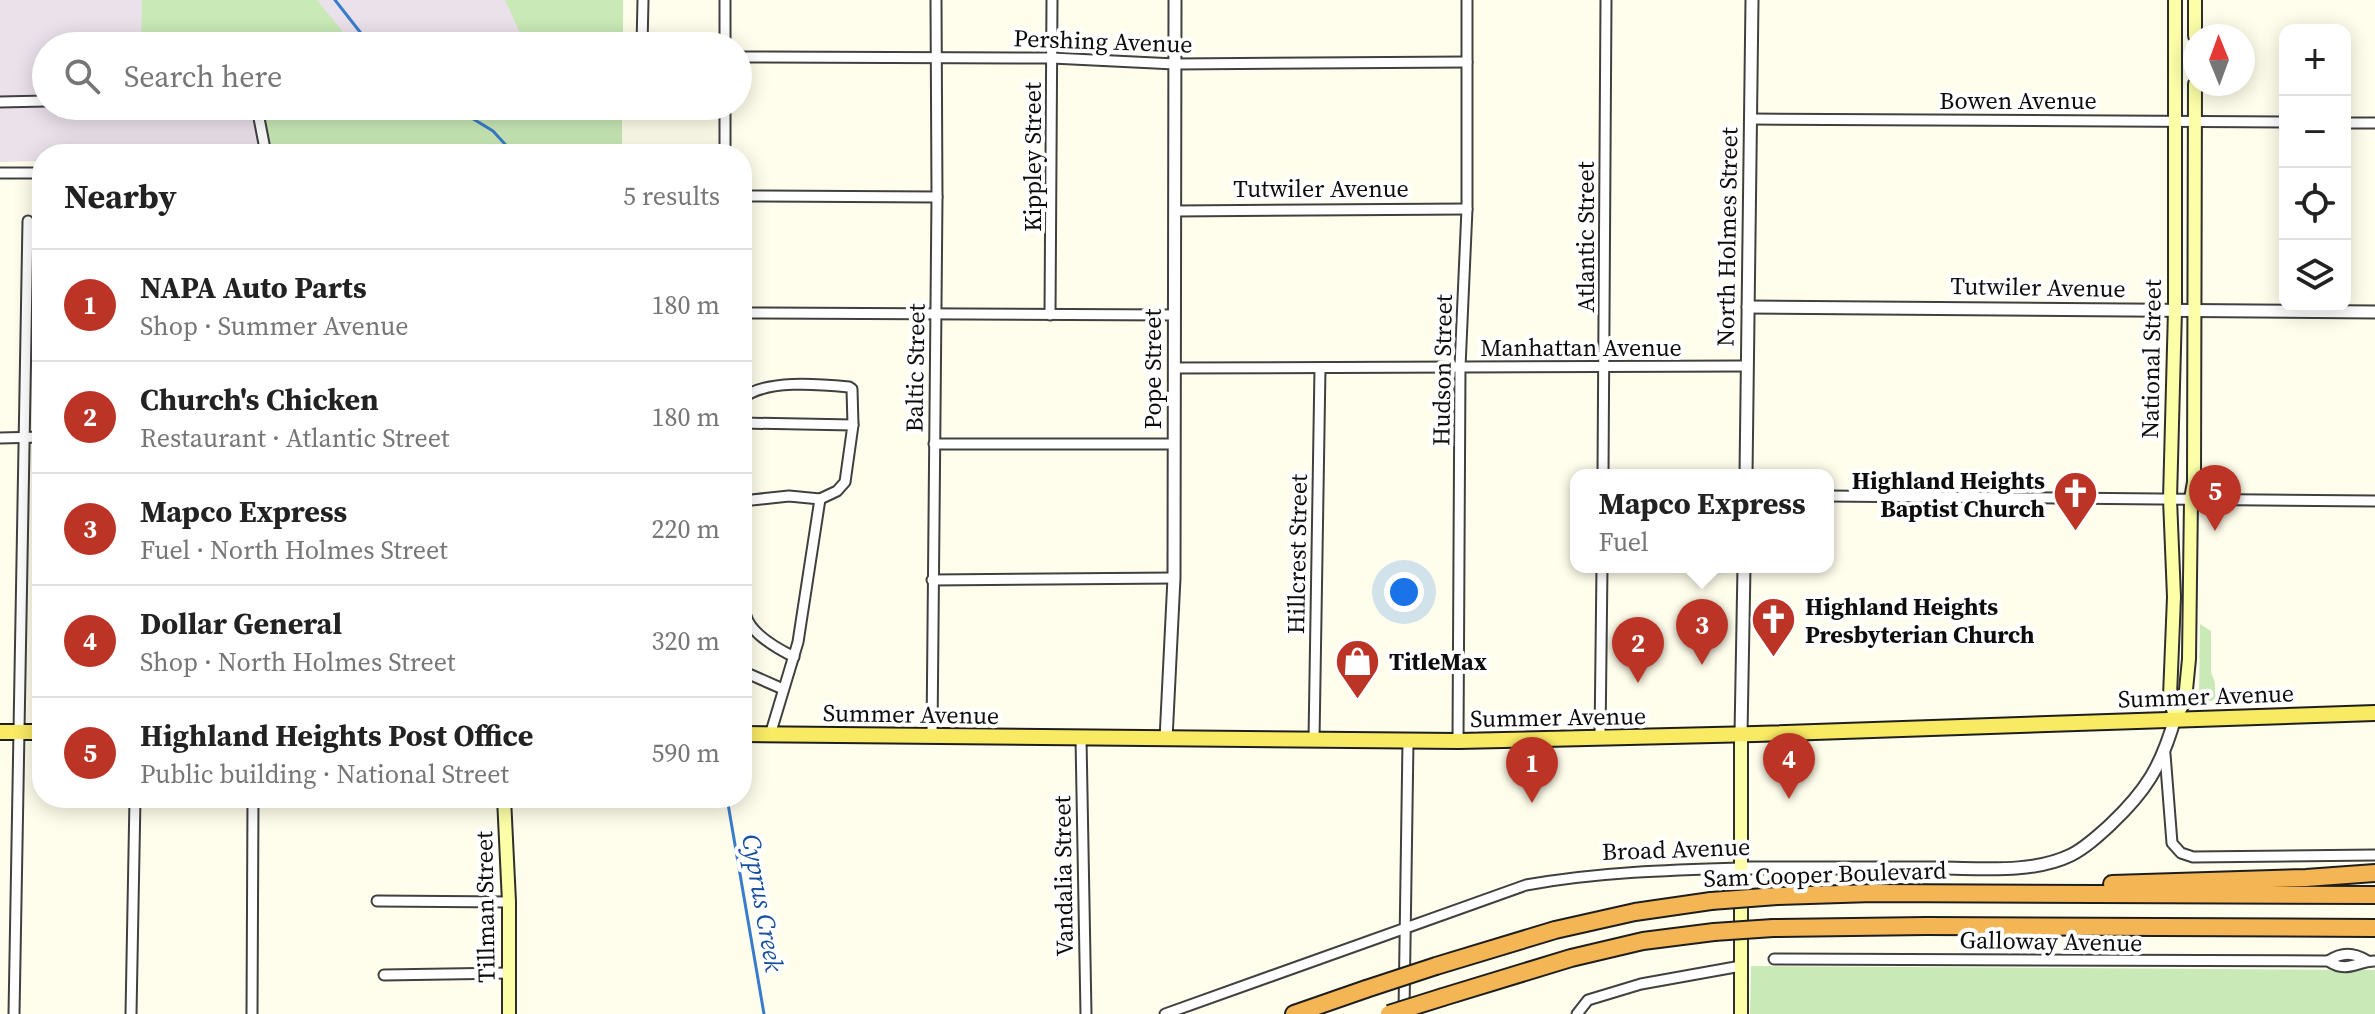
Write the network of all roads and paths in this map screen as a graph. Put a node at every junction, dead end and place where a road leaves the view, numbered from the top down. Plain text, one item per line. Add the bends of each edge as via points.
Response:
1 (643, 0) edge
2 (725, 0) edge
3 (936, 0) edge
4 (1052, 0) edge
5 (1175, 0) edge
6 (1467, 0) edge
7 (1606, 0) edge
8 (1752, 0) edge
9 (2175, 0) edge
10 (2195, 0) edge
11 (2195, 24) edge
12 (642, 32) edge
13 (725, 32) edge
14 (752, 57) edge
15 (935, 57) junction
16 (1052, 58) junction
17 (1467, 62) junction
18 (1175, 64) junction
19 (2195, 96) edge
20 (32, 101) edge
21 (0, 102) edge
22 (1751, 119) junction
23 (259, 120) edge
24 (725, 120) edge
25 (2175, 121) junction
26 (2195, 121) junction
27 (2279, 122) edge
28 (2351, 123) edge
29 (2375, 123) edge
30 (264, 144) edge
31 (725, 144) edge
32 (0, 173) edge
33 (32, 173) edge
34 (752, 196) edge
35 (937, 197) junction
36 (1467, 209) junction
37 (1175, 211) junction
38 (28, 221) dead end
39 (1748, 307) junction
40 (2175, 310) junction
41 (2194, 311) junction
42 (2375, 312) edge
43 (752, 313) edge
44 (936, 314) junction
45 (1050, 315) junction
46 (1175, 315) junction
47 (1747, 366) junction
48 (1460, 367) junction
49 (1605, 367) junction
50 (1175, 368) junction
51 (1320, 368) junction
52 (752, 390) edge
53 (752, 423) edge
54 (853, 425) junction
55 (0, 438) edge
56 (23, 438) junction
57 (32, 438) edge
58 (934, 444) junction
59 (1174, 444) junction
60 (1603, 469) edge
61 (1746, 469) edge
62 (1834, 496) edge
63 (820, 499) junction
64 (2170, 499) junction
65 (2191, 499) junction
66 (752, 500) edge
67 (2375, 501) edge
68 (1602, 573) edge
69 (1744, 573) edge
70 (1174, 578) junction
71 (932, 580) junction
72 (752, 627) edge
73 (794, 657) junction
74 (752, 675) edge
75 (783, 689) junction
76 (2375, 713) edge
77 (2175, 718) junction
78 (0, 732) edge
79 (17, 732) junction
80 (32, 732) edge
81 (752, 734) edge
82 (1741, 734) junction
83 (770, 735) junction
84 (932, 736) junction
85 (1081, 738) junction
86 (1600, 738) junction
87 (1166, 739) junction
88 (1314, 740) junction
89 (1408, 741) junction
90 (1458, 741) junction
91 (2165, 754) junction
92 (135, 808) edge
93 (253, 808) edge
94 (504, 808) edge
95 (2375, 855) edge
96 (1742, 868) junction
97 (2375, 873) edge
98 (1979, 892) junction
99 (2375, 895) edge
100 (377, 901) dead end
101 (509, 902) junction
102 (1405, 927) junction
103 (2375, 928) edge
104 (1774, 959) dead end
105 (2371, 961) edge
106 (1741, 966) junction
107 (509, 973) junction
108 (384, 975) dead end
109 (14, 1014) edge
110 (131, 1014) edge
111 (252, 1014) edge
112 (509, 1014) edge
113 (1086, 1014) edge
114 (1165, 1014) edge
115 (1294, 1014) edge
116 (1389, 1014) edge
117 (1404, 1014) edge
118 (1577, 1014) edge
119 (1741, 1014) edge

1 - 12 street
2 - 13 street
3 - 15 street, Baltic Street
4 - 16 street, Kippley Street
5 - 18 street, Pope Street
6 - 17 street, Hudson Street
7 - 49 street, Atlantic Street
8 - 22 street, North Holmes Street
9 - 25 main road, National Street
10 - 11 main road
14 - 15 street, Pershing Avenue
15 - 16 street, Pershing Avenue
15 - 35 street, Baltic Street
16 - 18 street, Pershing Avenue
16 - 45 street, Kippley Street
17 - 18 street, Pershing Avenue
17 - 36 street, Hudson Street
18 - 37 street, Pope Street
19 - 26 main road, National Street
20 - 21 street
22 - 25 street, Bowen Avenue
22 - 39 street, North Holmes Street
23 - 30 street
24 - 31 street
25 - 26 street, Bowen Avenue
25 - 40 main road, National Street
26 - 27 street, Bowen Avenue
26 - 41 main road, National Street
28 - 29 street
32 - 33 street
34 - 35 street
35 - 44 street, Baltic Street
36 - 37 street, Tutwiler Avenue
36 - 48 street, Hudson Street
37 - 46 street, Pope Street
38 - 56 street
39 - 40 street, Tutwiler Avenue
39 - 47 street, North Holmes Street
40 - 41 street, Tutwiler Avenue
40 - 64 main road, National Street
41 - 42 street, Tutwiler Avenue
41 - 65 main road, National Street
43 - 44 street
44 - 45 street
44 - 58 street, Baltic Street
45 - 46 street
46 - 50 street, Pope Street
47 - 49 street, Manhattan Avenue
47 - 61 street, North Holmes Street
48 - 49 street, Manhattan Avenue
48 - 51 street, Manhattan Avenue
48 - 90 street, Hudson Street
49 - 60 street, Atlantic Street
50 - 51 street, Manhattan Avenue
50 - 59 street, Pope Street
51 - 88 street, Hillcrest Street
52 - 54 street via 849,387
53 - 54 street
54 - 63 street via 845,482
55 - 56 street
56 - 57 street
56 - 79 street
58 - 59 street
58 - 71 street, Baltic Street
59 - 70 street, Pope Street
62 - 64 street
63 - 66 street
63 - 73 street
64 - 65 street
64 - 77 main road, National Street via 2170,696
65 - 67 street
65 - 77 main road, National Street via 2189,659 2185,700
68 - 86 street
69 - 82 street
70 - 71 street
70 - 87 street, Pope Street
71 - 84 street, Baltic Street
72 - 73 street
73 - 75 street
74 - 75 street
75 - 83 street
76 - 77 main road, Summer Avenue
77 - 82 main road, Summer Avenue
77 - 91 street, National Street
78 - 79 main road
79 - 80 main road
79 - 109 street
81 - 83 main road, Summer Avenue
82 - 86 main road, Summer Avenue
82 - 96 main road
83 - 84 main road, Summer Avenue
84 - 85 main road, Summer Avenue
85 - 87 main road, Summer Avenue
85 - 113 street, Vandalia Street
86 - 90 main road, Summer Avenue
87 - 88 main road, Summer Avenue
88 - 89 main road, Summer Avenue
89 - 90 main road, Summer Avenue
89 - 102 street
91 - 95 street, National Street via 2172,843 2181,853
91 - 96 street, Broad Avenue via 2137,800 2084,847 2057,860 1969,868
92 - 110 street
93 - 111 street
94 - 101 main road, Tillman Street
96 - 102 street, Broad Avenue via 1577,876 1526,885
96 - 106 main road
97 - 98 highway
98 - 99 highway, Sam Cooper Boulevard
98 - 115 highway, Sam Cooper Boulevard, bridge via 1777,896 1635,912 1555,930
100 - 101 street
101 - 107 main road, Tillman Street
102 - 114 street, Broad Avenue
102 - 117 street
103 - 116 highway, bridge via 1926,926 1714,932 1571,958
104 - 105 street, Galloway Avenue via 2328,961 2338,954 2356,954
106 - 118 street via 1641,984 1588,1000
106 - 119 main road
107 - 108 street
107 - 112 main road, Tillman Street

